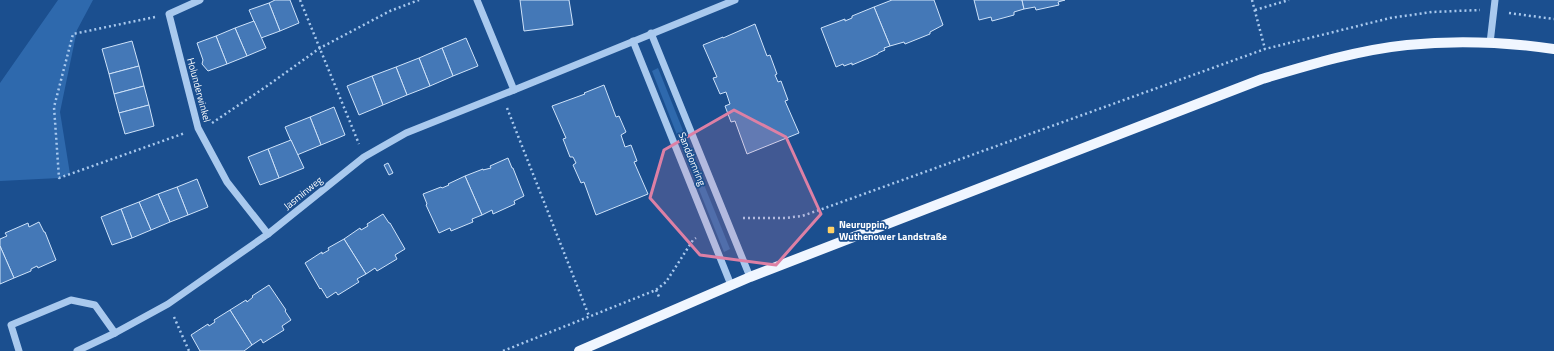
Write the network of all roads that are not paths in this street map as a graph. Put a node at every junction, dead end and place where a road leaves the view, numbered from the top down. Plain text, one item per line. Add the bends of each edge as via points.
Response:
1 (200, 0) edge
2 (477, 0) edge
3 (735, 0) edge
4 (1495, 0) edge
5 (651, 33) junction
6 (633, 41) junction
7 (1490, 43) junction
8 (1554, 49) edge
9 (514, 90) junction
10 (268, 234) junction
11 (750, 277) junction
12 (731, 285) junction
13 (115, 333) junction
14 (19, 351) edge
15 (77, 351) edge
16 (579, 351) edge

1 - 10 street, Holunderwinkel via 169,14 198,128 228,182
2 - 9 street
3 - 5 street
4 - 7 street
5 - 6 street
5 - 11 street, Sanddornring
6 - 9 street
6 - 12 street, Sanddornring
7 - 8 main road
7 - 11 main road via 1407,45 1311,64 1262,79
9 - 10 street, Jasminweg via 406,133 364,157
10 - 13 street, Jasminweg via 168,304
11 - 12 main road
12 - 16 main road
13 - 14 street via 95,304 71,300 11,324
13 - 15 street, Jasminweg

